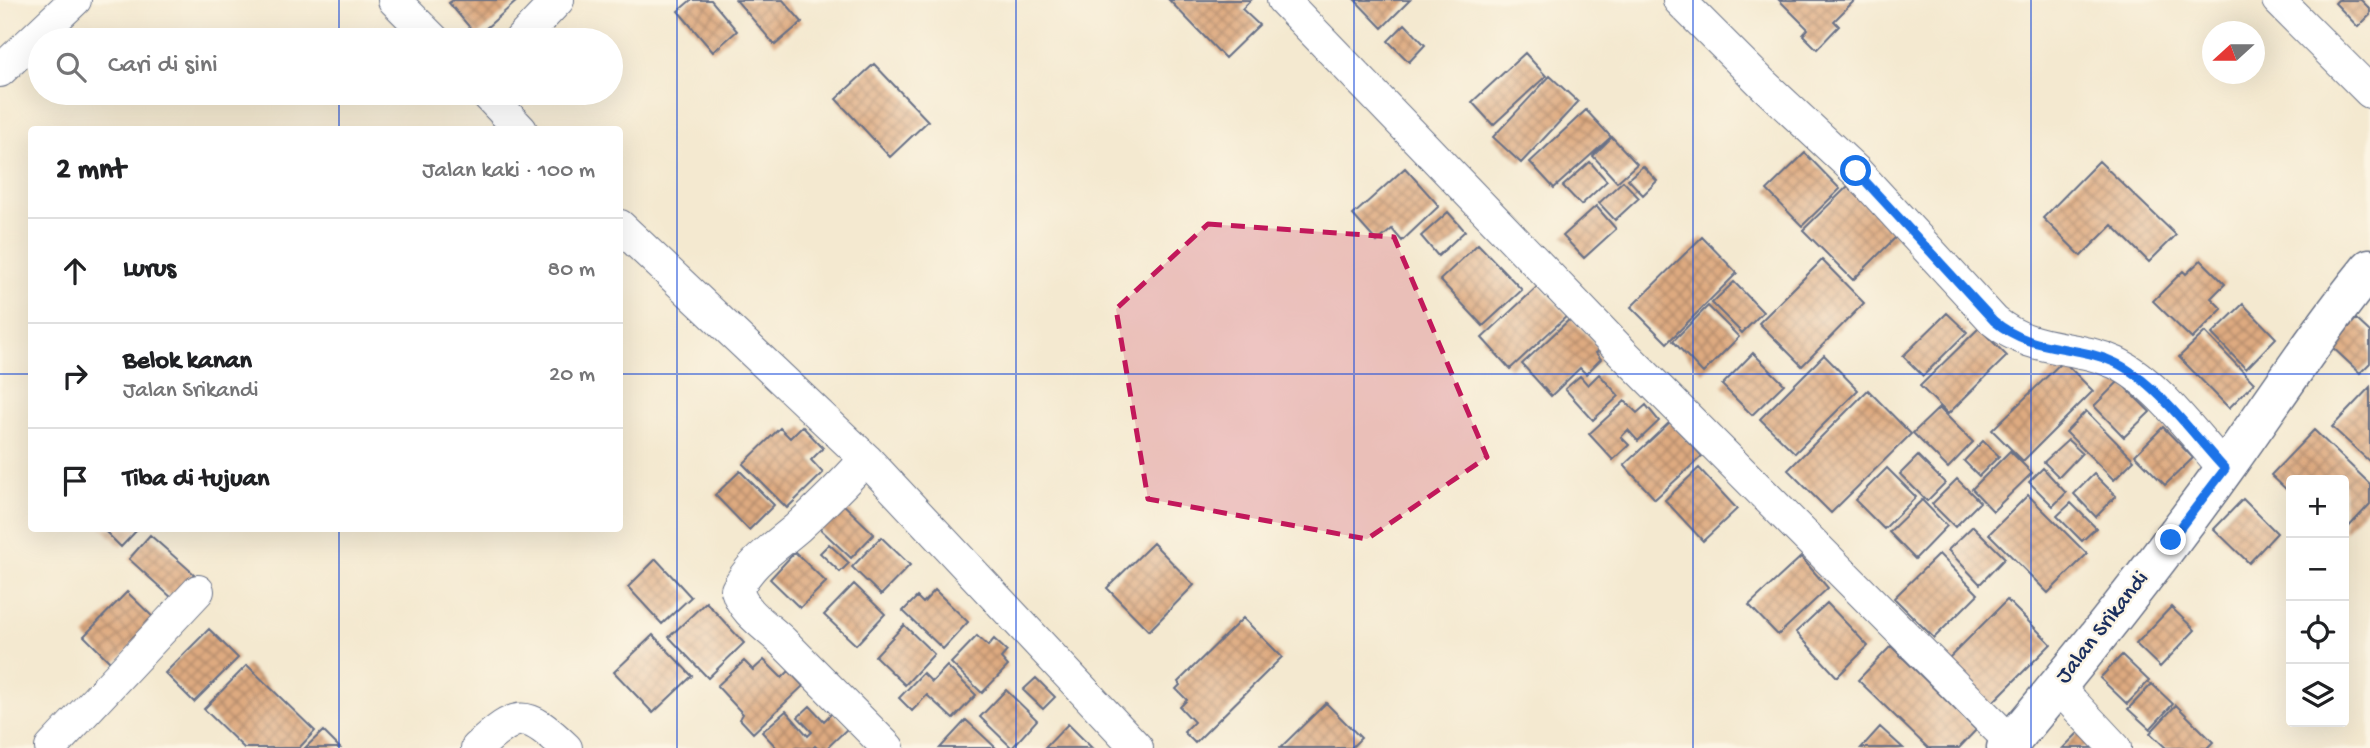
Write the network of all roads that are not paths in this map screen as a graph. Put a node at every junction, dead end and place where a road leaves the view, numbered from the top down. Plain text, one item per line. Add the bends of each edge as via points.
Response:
1 (75, 0) edge
2 (394, 0) edge
3 (558, 0) edge
4 (1283, 0) edge
5 (1679, 0) edge
6 (2278, 0) edge
7 (45, 28) edge
8 (422, 28) edge
9 (531, 28) edge
10 (28, 44) edge
11 (0, 71) edge
12 (2370, 92) edge
13 (497, 105) edge
14 (517, 126) edge
15 (623, 229) edge
16 (2367, 278) edge
17 (866, 459) junction
18 (2225, 469) junction
19 (198, 591) dead end
20 (2057, 687) junction
21 (2008, 745) edge
22 (51, 748) edge
23 (477, 748) edge
24 (566, 748) edge
25 (888, 748) edge
26 (1137, 748) edge
27 (2115, 748) edge

1 - 7 street
2 - 8 street
3 - 9 street
4 - 21 street
5 - 18 street via 1856,171 1994,321 2028,342 2090,354 2132,373 2152,388
6 - 12 street
10 - 11 street
13 - 14 street
15 - 17 street
16 - 18 street, Jalan Srikandi via 2328,320
17 - 25 street via 756,563 737,590 758,620
17 - 26 street
18 - 20 street, Jalan Srikandi
19 - 22 street
20 - 21 street, Jalan Srikandi
20 - 27 street
23 - 24 street via 509,722 525,718 542,725

